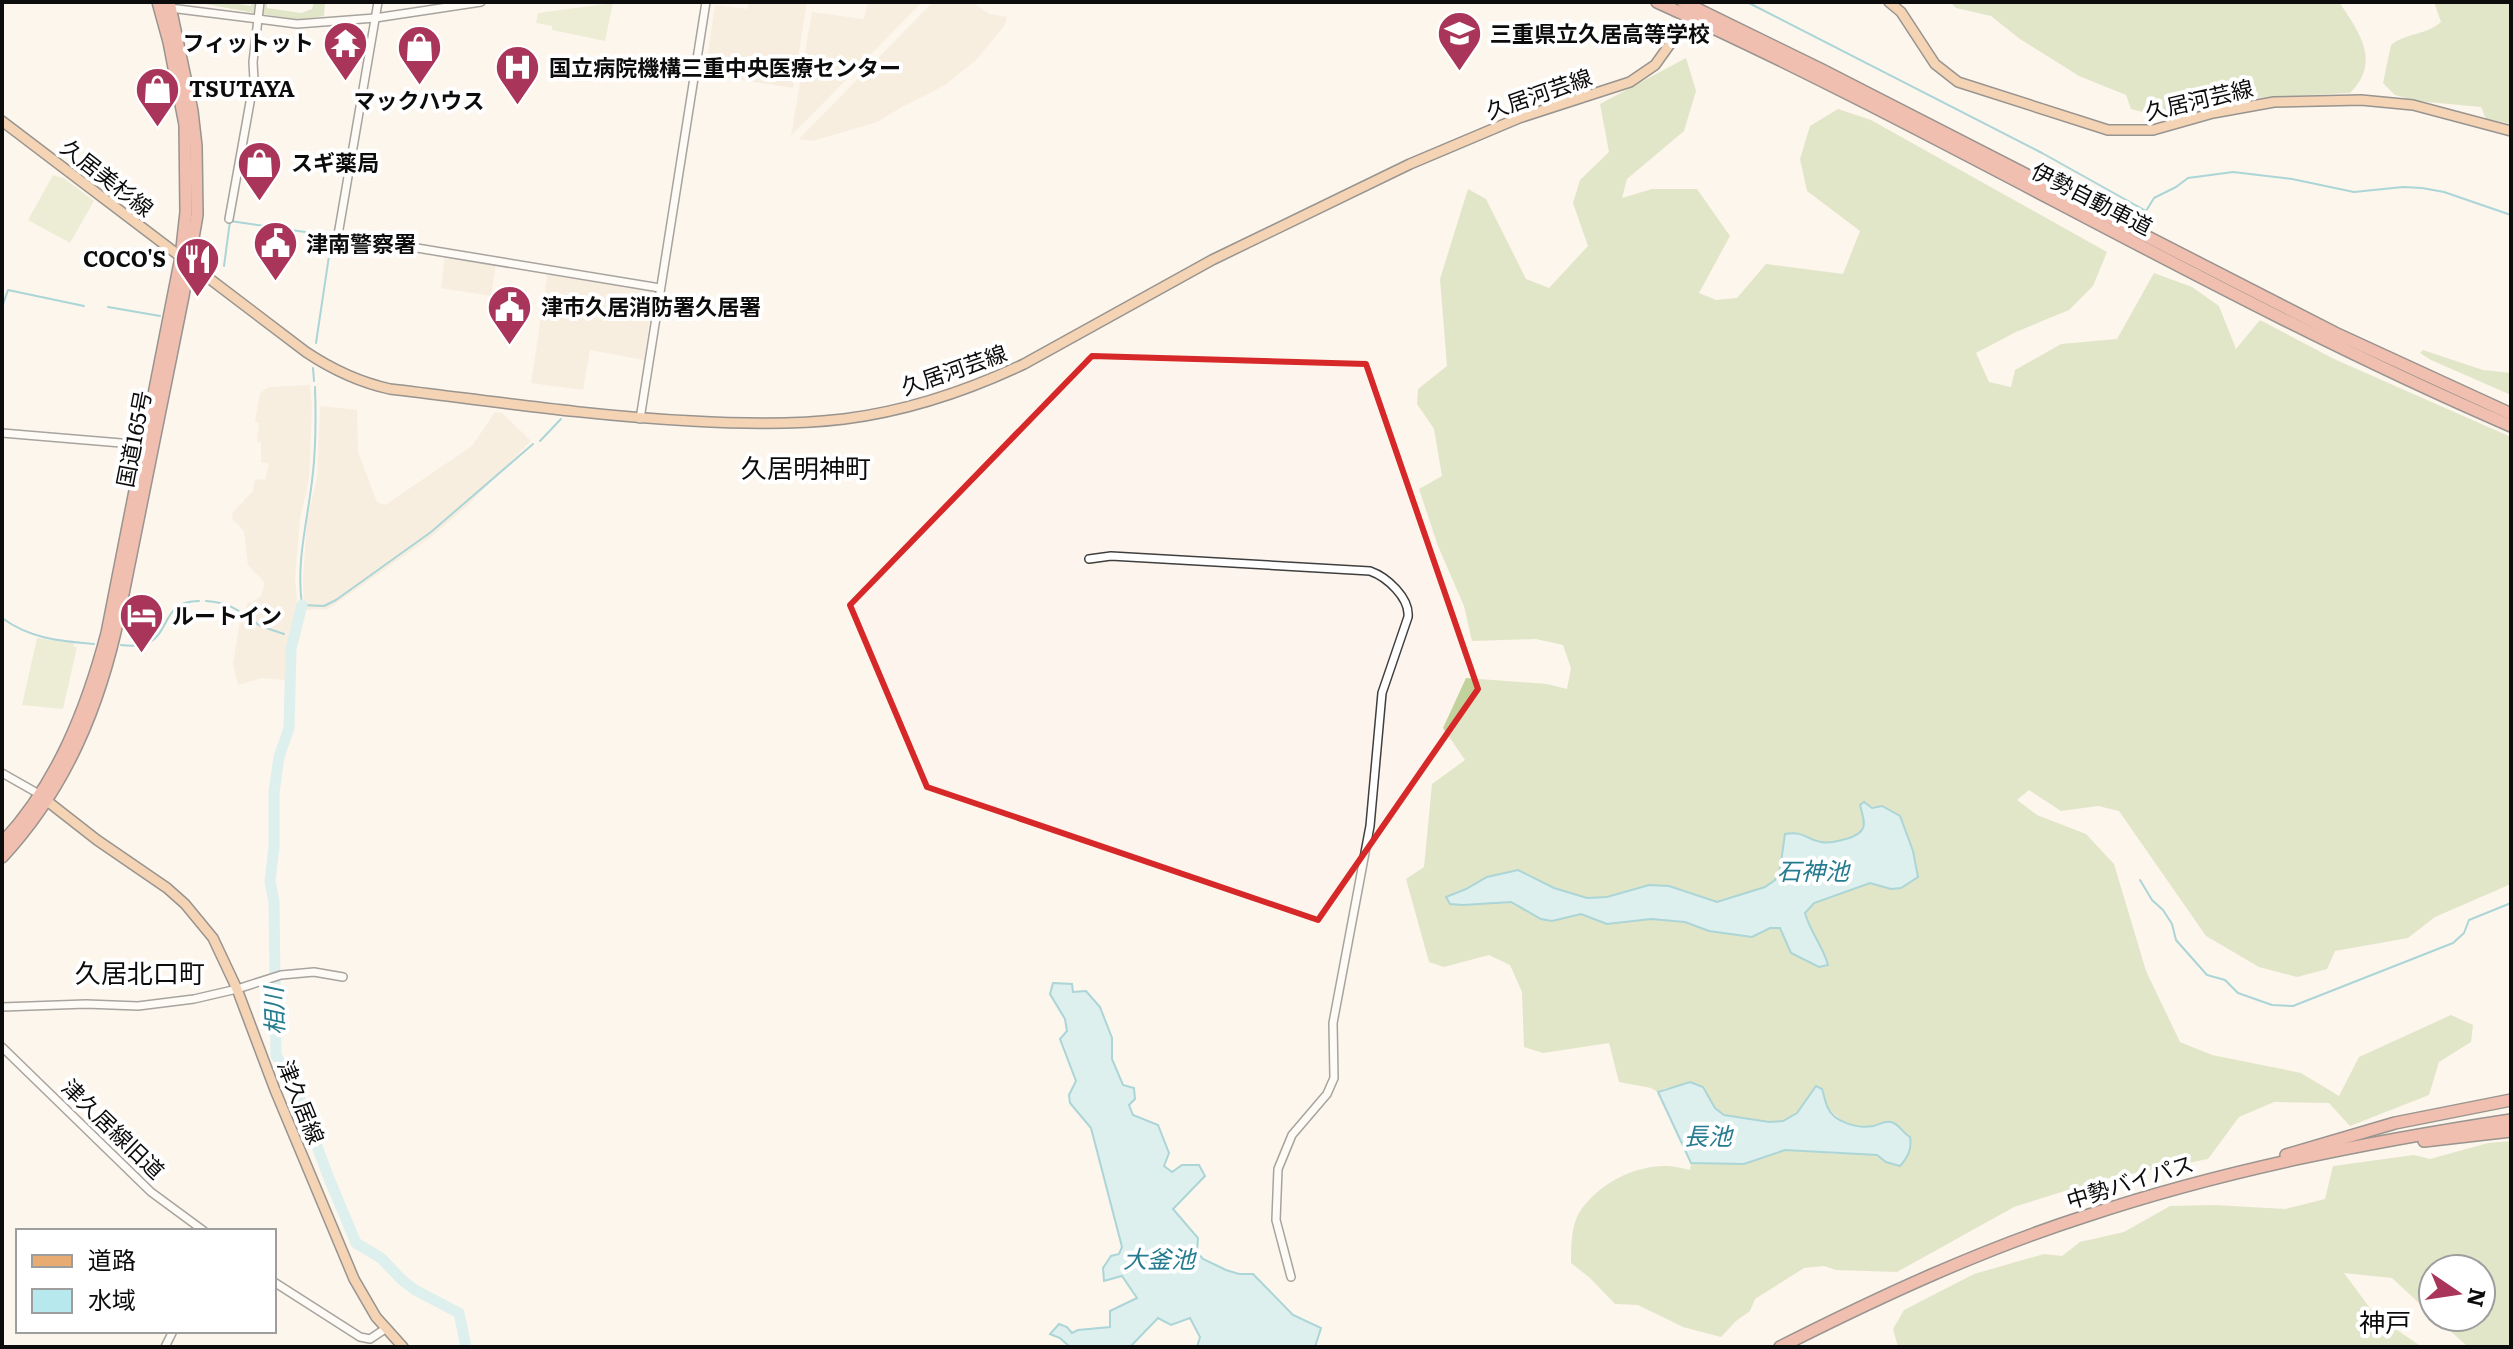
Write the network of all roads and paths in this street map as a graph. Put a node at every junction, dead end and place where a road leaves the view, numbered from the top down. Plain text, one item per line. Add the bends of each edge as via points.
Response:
1 (260, 2) edge
2 (378, 2) edge
3 (481, 2) edge
4 (706, 2) edge
5 (1657, 2) edge
6 (1683, 2) edge
7 (1889, 2) edge
8 (164, 5) edge
9 (375, 18) junction
10 (258, 20) junction
11 (1683, 26) dead end
12 (2, 121) edge
13 (2511, 131) edge
14 (229, 219) dead end
15 (185, 260) junction
16 (660, 288) junction
17 (2511, 414) edge
18 (640, 419) junction
19 (2511, 426) edge
20 (2, 433) edge
21 (145, 445) junction
22 (1089, 559) dead end
23 (2, 773) edge
24 (43, 797) junction
25 (2, 843) edge
26 (2, 857) edge
27 (343, 977) dead end
28 (237, 989) junction
29 (2, 1007) edge
30 (2, 1047) edge
31 (2511, 1100) edge
32 (2511, 1120) edge
33 (2511, 1131) edge
34 (2332, 1152) junction
35 (2224, 1175) junction
36 (201, 1229) edge
37 (1291, 1277) dead end
38 (276, 1283) edge
39 (385, 1329) junction
40 (403, 1347) edge
41 (1780, 1347) edge

1 - 10 street
2 - 9 street
3 - 9 street
4 - 16 street
5 - 19 highway, 伊勢自動車道 via 2237,296
6 - 17 highway, 伊勢自動車道 via 2335,333
7 - 13 main road, 久居河芸線 via 1935,64 1958,82 2108,130 2153,130 2274,102 2361,100 2413,105
8 - 10 street
8 - 15 highway, 国道165号 via 186,75 196,146 197,215
9 - 10 street via 297,24
9 - 16 street via 338,235
10 - 14 street via 254,80
11 - 18 main road, 久居河芸線 via 1655,65 1630,82 1519,118 1410,164 1212,260 1024,364 959,391 875,414 814,422
12 - 15 main road, 久居美杉線
15 - 18 main road, 久居河芸線 via 306,352 358,381
15 - 21 highway, 国道165号
15 - 24 highway, 国道165号 via 109,661 82,739
16 - 18 street
20 - 21 street
21 - 24 highway, 国道165号 via 95,677
22 - 37 street via 1370,571 1386,579 1407,605 1408,617 1382,693 1370,826 1333,1023 1334,1078 1292,1135 1278,1169 1276,1220
23 - 24 street
24 - 25 highway, 国道165号
24 - 26 highway, 国道165号 via 35,818
24 - 28 main road, 津久居線 via 185,904 213,938
27 - 28 street via 314,972 281,975
28 - 29 street via 138,1006
28 - 39 main road, 津久居線 via 354,1279
30 - 36 street, 津久居線旧道 via 151,1192
31 - 35 highway via 2395,1123
32 - 34 highway, 中勢バイパス
33 - 34 highway
34 - 35 highway, 中勢バイパス
35 - 41 highway, 中勢バイパス via 2085,1216 1968,1259
38 - 39 street via 360,1337 370,1339
39 - 40 main road, 津久居線

